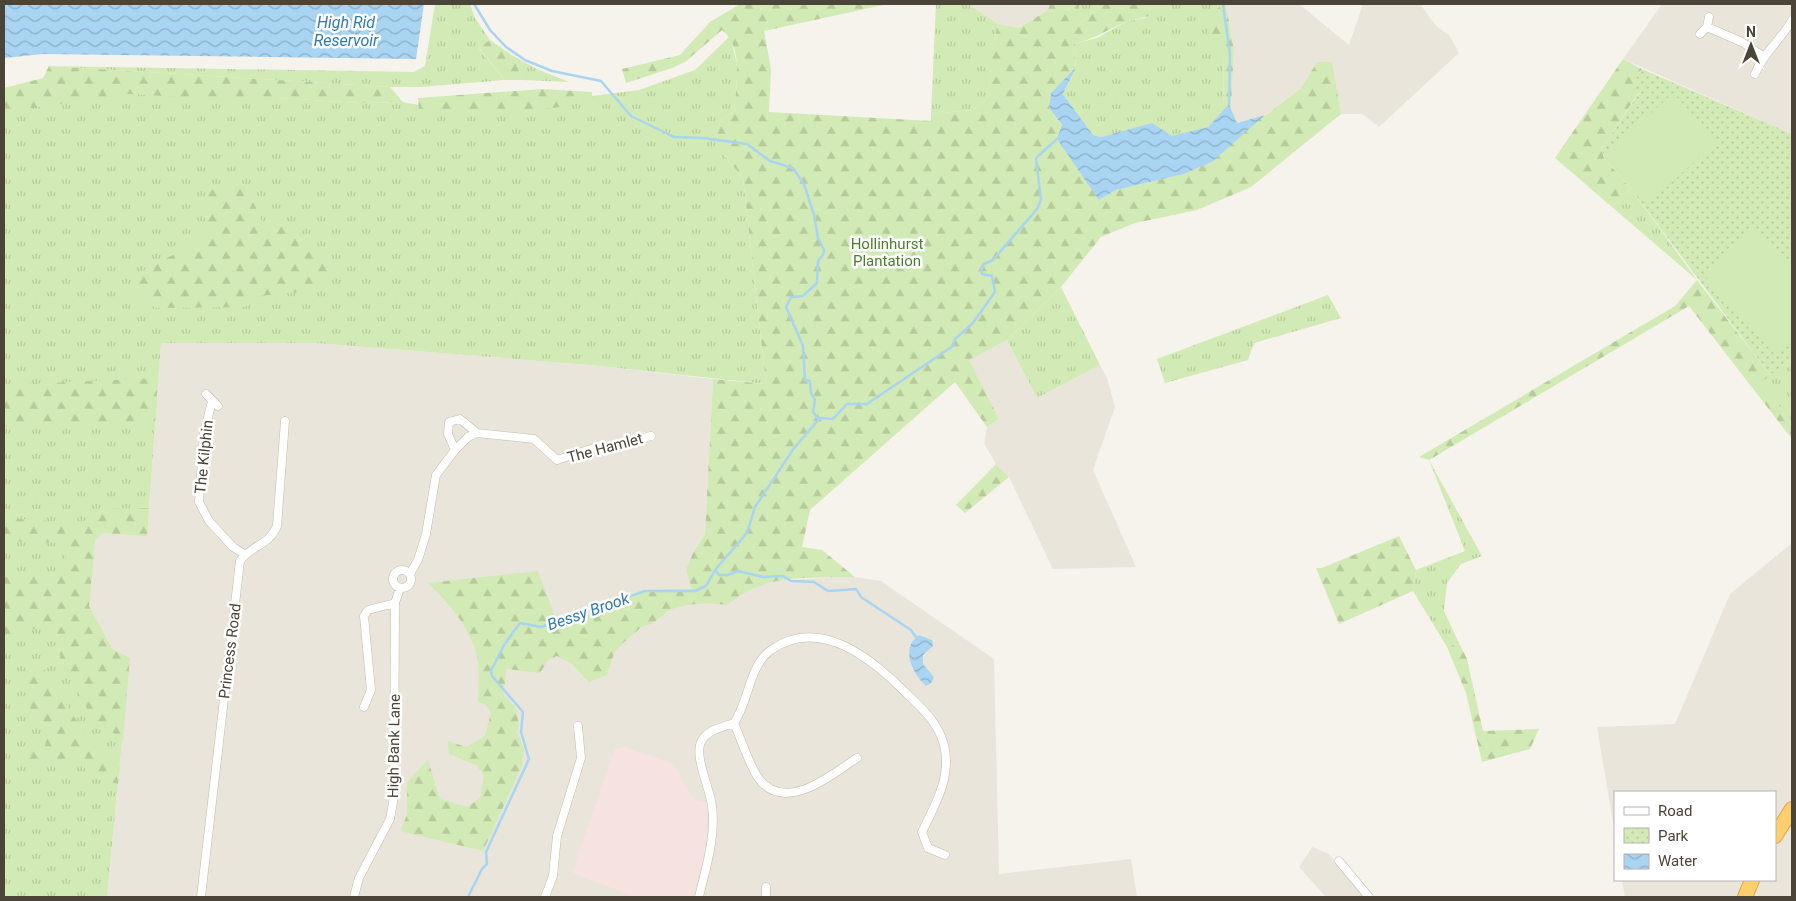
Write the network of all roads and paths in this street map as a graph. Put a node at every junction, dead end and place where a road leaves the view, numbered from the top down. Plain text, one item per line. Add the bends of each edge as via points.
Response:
1 (1709, 17) dead end
2 (1792, 20) edge
3 (1706, 27) junction
4 (1790, 30) edge
5 (1700, 34) dead end
6 (1764, 57) junction
7 (1755, 74) dead end
8 (206, 394) dead end
9 (285, 421) dead end
10 (477, 433) junction
11 (651, 436) dead end
12 (454, 450) junction
13 (244, 554) junction
14 (410, 574) junction
15 (400, 588) junction
16 (395, 603) junction
17 (364, 707) dead end
18 (734, 723) junction
19 (578, 726) dead end
20 (857, 758) dead end
21 (1792, 809) edge
22 (1776, 834) edge
23 (945, 855) dead end
24 (1339, 861) dead end
25 (1752, 881) edge
26 (766, 887) dead end
27 (201, 897) edge
28 (354, 897) edge
29 (545, 897) edge
30 (698, 897) edge
31 (766, 897) edge
32 (1369, 897) edge
33 (1745, 897) edge

1 - 3 street
2 - 4 street
3 - 5 street
3 - 6 street via 1742,42
4 - 6 street
6 - 7 street
8 - 13 street, The Kilphin via 215,404 204,434 199,502 209,521
9 - 13 street via 277,526 269,540
10 - 11 street, The Hamlet via 534,439 558,460
10 - 12 street
10 - 12 street, The Hamlet via 460,419 449,422 448,434
12 - 14 street, High Bank Lane via 436,475 426,534
13 - 27 street, Princess Road via 240,561
14 - 15 street, High Bank Lane via 410,583
14 - 15 street, High Bank Lane via 402,570 395,574 394,582
15 - 16 street, High Bank Lane
16 - 17 street via 368,610 364,616 371,690
16 - 28 street, High Bank Lane via 394,797 390,819 359,878
18 - 20 street via 760,780 780,791 802,791
18 - 23 street via 761,661 778,645 800,639 826,640 868,657 929,714 940,734 945,755 944,782 922,832 928,848
18 - 30 street via 707,734 700,743 699,756 713,814 712,845
19 - 29 street via 581,758 560,828 553,876
21 - 22 highway
24 - 32 street
25 - 33 highway
26 - 31 street

